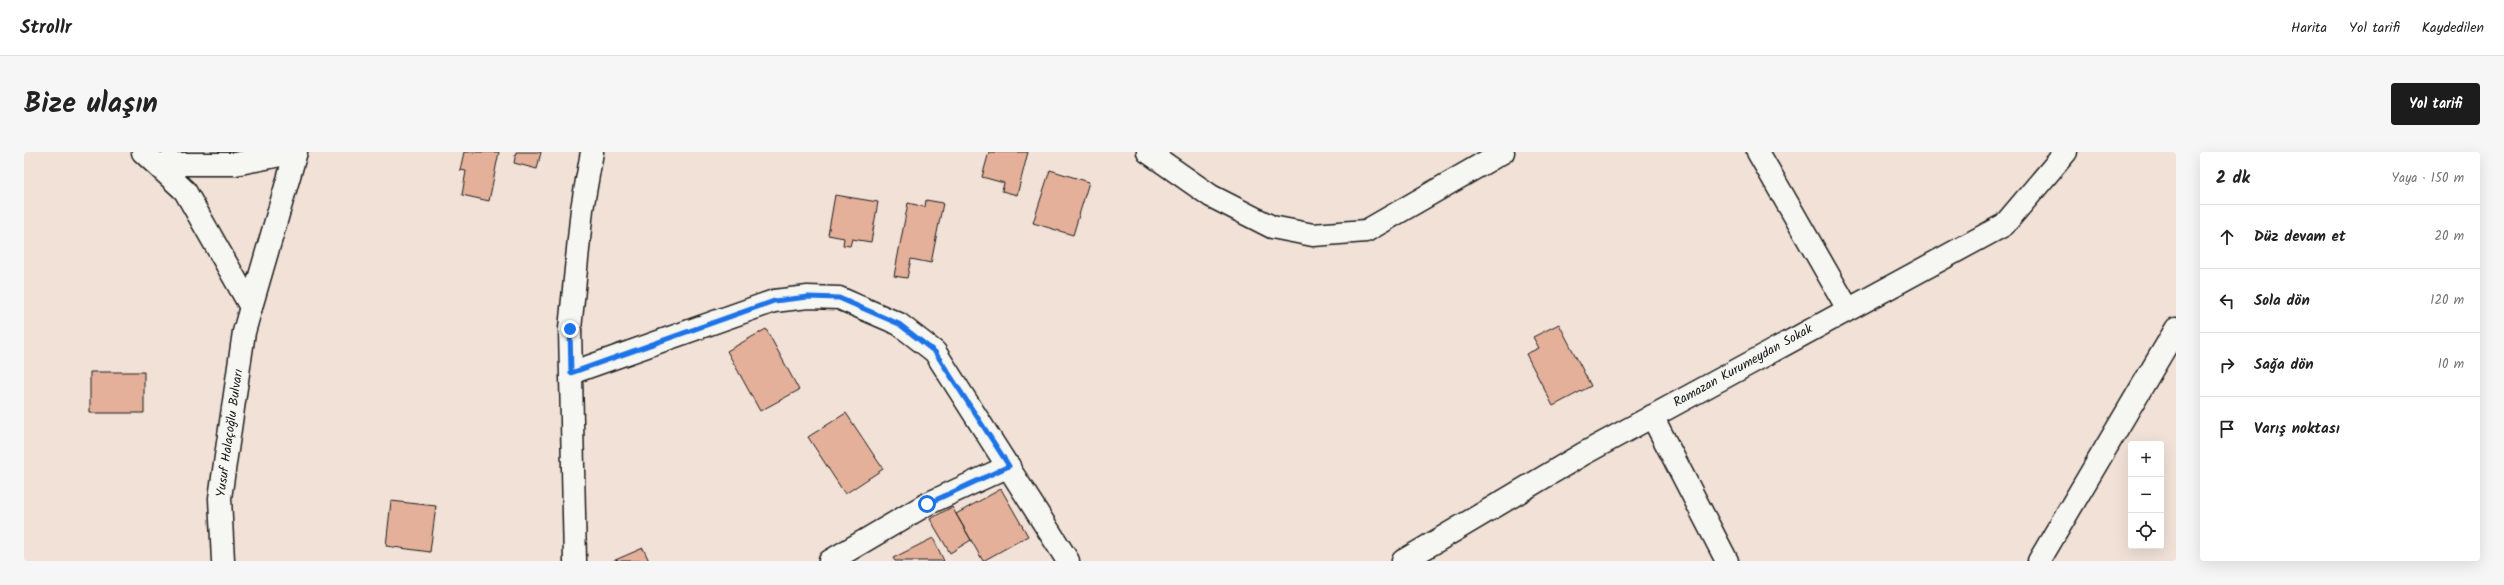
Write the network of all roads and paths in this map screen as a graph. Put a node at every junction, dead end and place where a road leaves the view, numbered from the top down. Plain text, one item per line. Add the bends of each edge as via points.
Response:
1 (296, 152) edge
2 (592, 152) edge
3 (1148, 152) edge
4 (1503, 152) edge
5 (1758, 152) edge
6 (2066, 152) edge
7 (150, 158) edge
8 (250, 307) junction
9 (1848, 309) junction
10 (2176, 329) edge
11 (571, 373) junction
12 (1652, 416) junction
13 (1009, 466) junction
14 (223, 561) edge
15 (575, 561) edge
16 (830, 561) edge
17 (1068, 561) edge
18 (1403, 561) edge
19 (1727, 561) edge
20 (2039, 561) edge

1 - 7 street via 235,164
1 - 8 street, Yusuf Halaçoğlu Bulvarı
2 - 11 street via 582,209 570,329
3 - 4 street via 1211,196 1272,227 1313,235 1366,231
5 - 9 street
6 - 9 street, Ramazan Kurumeydan Sokak via 2004,225
7 - 8 street via 185,191
8 - 14 street, Yusuf Halaçoğlu Bulvarı via 244,332 220,498
9 - 12 street, Ramazan Kurumeydan Sokak
10 - 20 street
11 - 13 street via 774,301 808,297 839,298 899,324 935,352
11 - 15 street
12 - 18 street, Ramazan Kurumeydan Sokak
12 - 19 street
13 - 16 street via 927,504
13 - 17 street

